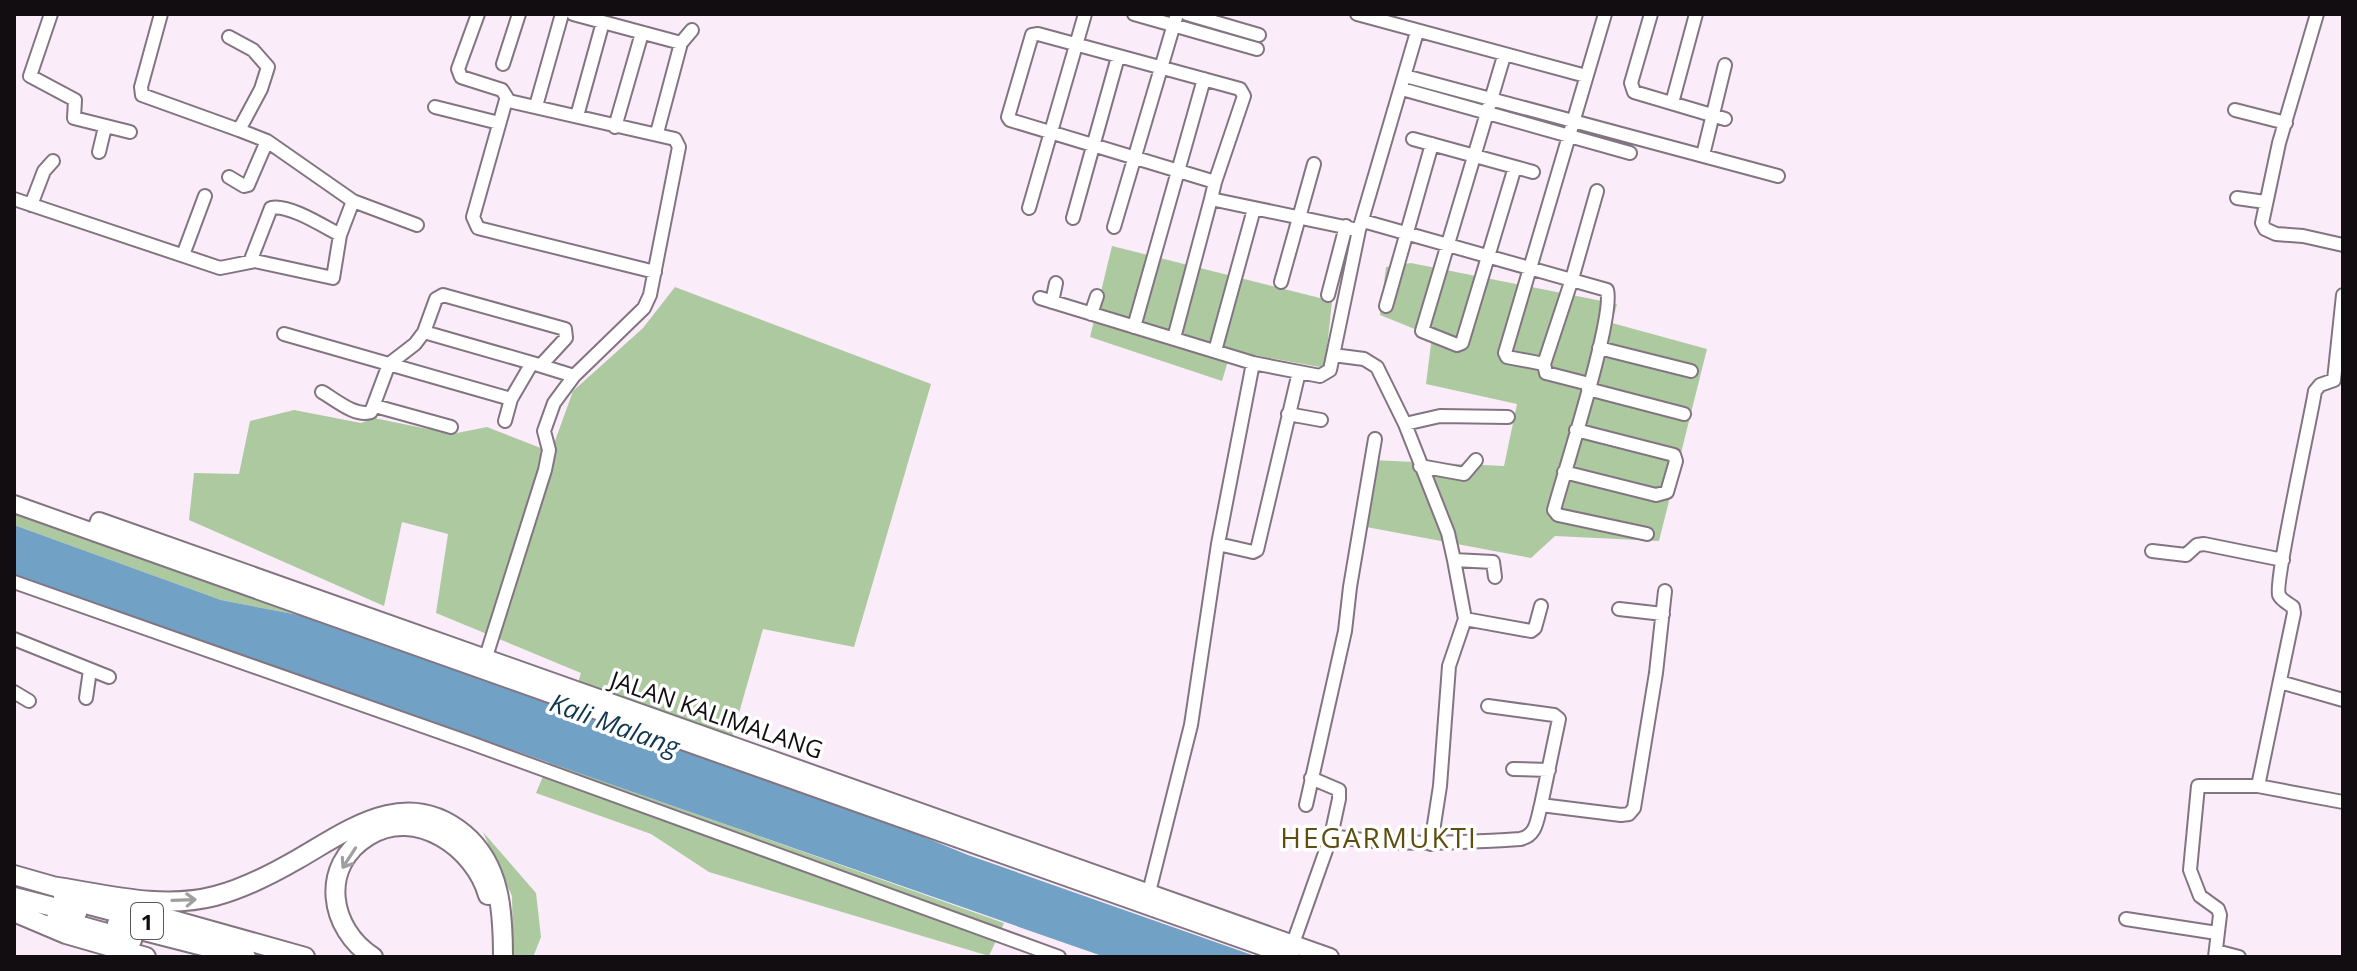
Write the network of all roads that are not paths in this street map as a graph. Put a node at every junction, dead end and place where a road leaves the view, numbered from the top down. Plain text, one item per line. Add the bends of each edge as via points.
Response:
1 (51, 14) edge
2 (161, 14) edge
3 (478, 14) edge
4 (519, 14) edge
5 (562, 14) edge
6 (573, 14) edge
7 (1085, 14) edge
8 (1134, 14) edge
9 (1187, 14) edge
10 (1359, 14) edge
11 (1409, 14) edge
12 (1605, 14) edge
13 (1651, 14) edge
14 (1696, 14) edge
15 (2317, 14) edge
16 (1175, 20) edge
17 (603, 22) junction
18 (692, 30) dead end
19 (1412, 30) junction
20 (642, 33) junction
21 (1259, 35) dead end
22 (229, 37) dead end
23 (681, 43) junction
24 (1076, 44) junction
25 (1257, 49) dead end
26 (1504, 56) junction
27 (1118, 57) junction
28 (503, 64) dead end
29 (1725, 65) dead end
30 (1161, 67) junction
31 (1405, 76) junction
32 (1586, 76) junction
33 (1204, 79) junction
34 (1402, 89) junction
35 (506, 100) junction
36 (1489, 100) junction
37 (1672, 103) junction
38 (536, 106) junction
39 (435, 107) dead end
40 (2235, 110) dead end
41 (1486, 114) junction
42 (577, 116) junction
43 (1718, 117) junction
44 (1572, 122) junction
45 (499, 123) junction
46 (2286, 123) junction
47 (105, 127) junction
48 (615, 127) junction
49 (239, 130) junction
50 (130, 132) dead end
51 (657, 133) junction
52 (1051, 133) junction
53 (1568, 136) junction
54 (1413, 139) dead end
55 (267, 141) junction
56 (1432, 144) junction
57 (1093, 146) junction
58 (99, 152) dead end
59 (1630, 153) dead end
60 (1703, 155) junction
61 (1474, 157) junction
62 (1135, 158) junction
63 (53, 161) dead end
64 (1314, 164) dead end
65 (1515, 167) junction
66 (1177, 170) junction
67 (1533, 172) dead end
68 (1778, 176) dead end
69 (229, 177) dead end
70 (1215, 182) junction
71 (1597, 191) dead end
72 (205, 196) dead end
73 (2237, 198) dead end
74 (14, 199) edge
75 (1211, 199) junction
76 (353, 201) junction
77 (2265, 202) junction
78 (31, 205) junction
79 (1029, 208) dead end
80 (1254, 209) junction
81 (1300, 216) junction
82 (1073, 218) dead end
83 (417, 225) dead end
84 (1361, 225) junction
85 (1346, 226) junction
86 (1114, 227) dead end
87 (1408, 234) junction
88 (340, 235) junction
89 (1449, 245) junction
90 (2343, 245) edge
91 (183, 255) junction
92 (1491, 256) junction
93 (250, 262) junction
94 (1531, 268) junction
95 (655, 272) junction
96 (1572, 279) junction
97 (1281, 282) dead end
98 (1056, 283) dead end
99 (1328, 295) dead end
100 (2343, 295) edge
101 (1097, 296) dead end
102 (1386, 306) dead end
103 (1091, 314) junction
104 (1134, 327) junction
105 (424, 332) junction
106 (284, 334) dead end
107 (1174, 338) junction
108 (1599, 348) junction
109 (1215, 351) junction
110 (1333, 355) junction
111 (537, 363) junction
112 (1253, 363) junction
113 (389, 364) junction
114 (1544, 364) junction
115 (1691, 371) dead end
116 (1299, 372) junction
117 (574, 376) junction
118 (1588, 386) junction
119 (322, 392) dead end
120 (511, 399) junction
121 (375, 406) junction
122 (1288, 414) junction
123 (1684, 414) dead end
124 (1508, 417) dead end
125 (1321, 420) dead end
126 (505, 421) dead end
127 (1405, 424) junction
128 (451, 427) dead end
129 (1576, 430) junction
130 (1375, 439) dead end
131 (1476, 460) dead end
132 (1420, 466) junction
133 (1564, 472) junction
134 (14, 504) edge
135 (1647, 534) dead end
136 (1218, 544) junction
137 (2152, 551) dead end
138 (1454, 560) junction
139 (2283, 560) junction
140 (1495, 577) dead end
141 (14, 582) edge
142 (1665, 591) dead end
143 (1541, 606) dead end
144 (1619, 609) dead end
145 (1663, 614) junction
146 (1465, 619) junction
147 (14, 639) edge
148 (484, 664) junction
149 (90, 670) junction
150 (109, 677) dead end
151 (2280, 682) junction
152 (14, 692) edge
153 (86, 698) dead end
154 (2343, 700) edge
155 (29, 701) dead end
156 (1488, 706) dead end
157 (1513, 769) dead end
158 (1549, 770) junction
159 (1311, 778) junction
160 (2258, 786) junction
161 (2343, 802) edge
162 (1306, 805) dead end
163 (1541, 805) junction
164 (1331, 836) junction
165 (1431, 844) junction
166 (14, 875) edge
167 (14, 884) edge
168 (52, 886) junction
169 (14, 897) edge
170 (1147, 899) junction
171 (14, 910) edge
172 (2126, 919) dead end
173 (2217, 933) junction
174 (1290, 952) edge
175 (2216, 954) edge
176 (1052, 956) edge
177 (146, 957) edge
178 (196, 957) edge
179 (246, 957) edge
180 (279, 957) edge
181 (305, 957) edge
182 (373, 957) edge
183 (493, 957) edge
184 (503, 957) edge
185 (1330, 957) edge
186 (2239, 957) edge

1 - 47 street via 30,76 75,100 74,118
2 - 49 street via 141,94
3 - 35 street via 459,73 503,90
4 - 28 street
5 - 38 street
6 - 17 street
7 - 24 street
8 - 16 street
9 - 21 street
10 - 19 street
11 - 19 street
12 - 32 street
13 - 37 street via 1631,83 1634,92
14 - 37 street
15 - 46 street
16 - 25 street
16 - 30 street
17 - 20 street
17 - 42 street
18 - 23 street
19 - 26 street
19 - 31 street
20 - 23 street
20 - 48 street
22 - 49 street via 253,50 268,67
23 - 51 street
24 - 27 street
24 - 52 street
24 - 52 street via 1038,34 1029,42 1008,117
26 - 32 street
26 - 36 street
27 - 30 street
27 - 57 street
29 - 43 street
30 - 33 street
30 - 62 street
31 - 34 street
31 - 36 street
32 - 44 street
33 - 66 street
33 - 70 street via 1239,88 1243,94
34 - 41 street
34 - 84 street
35 - 38 street
35 - 45 street
36 - 41 street
36 - 44 street
37 - 43 street
38 - 42 street
39 - 45 street
40 - 46 street
41 - 53 street
41 - 61 street
42 - 48 street
43 - 60 street
44 - 53 street
44 - 60 street
45 - 95 street via 473,217 478,228
46 - 77 street
47 - 50 street
47 - 58 street
48 - 51 street
49 - 55 street
51 - 95 street via 675,139 679,147
52 - 57 street
52 - 79 street
53 - 59 street
53 - 94 street
54 - 56 street
55 - 69 street via 248,185
55 - 76 street
56 - 61 street
56 - 87 street
57 - 62 street
57 - 82 street
60 - 68 street
61 - 65 street
61 - 89 street
62 - 66 street
62 - 86 street
63 - 78 street
64 - 81 street
65 - 67 street
65 - 92 street
66 - 70 street
66 - 104 street
70 - 75 street
71 - 96 street
72 - 91 street
73 - 77 street
74 - 78 street
75 - 80 street
75 - 107 street
76 - 83 street
76 - 88 street
77 - 90 street via 2263,226 2269,232
78 - 91 street
80 - 81 street
80 - 109 street
81 - 85 street
81 - 97 street
84 - 85 street
84 - 87 street
84 - 110 street
85 - 99 street
87 - 89 street
87 - 102 street
88 - 93 street via 333,278
88 - 93 street via 273,207
89 - 92 street
89 - 92 street via 1422,329 1457,345
91 - 93 street via 220,268
92 - 94 street
94 - 96 street
94 - 114 street via 1505,353
95 - 117 street via 644,308
96 - 108 street via 1608,292
96 - 114 street
98 - 103 street via 1046,300
100 - 139 street via 2334,380 2315,391
101 - 103 street
103 - 104 street
104 - 107 street
105 - 111 street
105 - 111 street via 436,299 443,295 565,329 566,338
105 - 113 street
106 - 113 street
107 - 109 street
108 - 115 street
108 - 118 street
109 - 112 street
110 - 116 street via 1327,374
110 - 127 street via 1364,359 1377,367
111 - 117 street
111 - 120 street
112 - 116 street
112 - 136 street
113 - 120 street
113 - 121 street
114 - 118 street via 1546,373
116 - 122 street
117 - 148 street via 547,421 545,470
118 - 123 street
118 - 129 street
119 - 121 street via 361,414
120 - 126 street
121 - 128 street
122 - 125 street
122 - 136 street via 1257,550
124 - 127 street via 1440,416
127 - 132 street
129 - 133 street
129 - 133 street via 1674,455 1676,461 1667,492 1656,495
130 - 159 street via 1345,631
131 - 132 street via 1464,474
132 - 138 street
133 - 135 street via 1554,510 1558,515
134 - 148 main road, JALAN KALIMALANG via 97,527
136 - 170 street via 1191,725
137 - 139 street via 2186,555 2204,544
138 - 140 street via 1493,562
138 - 146 street
139 - 151 street via 2278,591 2294,613
141 - 176 street
142 - 145 street
143 - 146 street via 1531,631
144 - 145 street
145 - 163 street via 1634,808 1627,815
146 - 165 street via 1449,666
147 - 149 street
148 - 170 main road, JALAN KALIMALANG
149 - 150 street
149 - 153 street
151 - 154 street
151 - 160 street
152 - 155 street
156 - 158 street via 1558,717
157 - 158 street
158 - 163 street
159 - 162 street
159 - 164 street via 1339,790
160 - 161 street
160 - 173 street via 2196,788 2190,870 2200,896 2218,909
163 - 165 street via 1527,838
164 - 165 street
164 - 174 street
166 - 168 highway, 1
167 - 180 highway, 1
168 - 181 highway, 1
168 -> 184 highway via 146,900 213,897 273,872 365,820 422,815 461,831 487,859 499,900
169 - 179 highway, 1
170 - 174 main road, JALAN KALIMALANG
171 - 177 highway via 66,934
171 - 178 highway, 1
172 - 173 street
173 - 175 street
174 - 185 main road, JALAN KALIMALANG
175 - 186 street
183 -> 182 highway via 489,898 480,873 443,836 408,827 366,837 338,877 341,924

